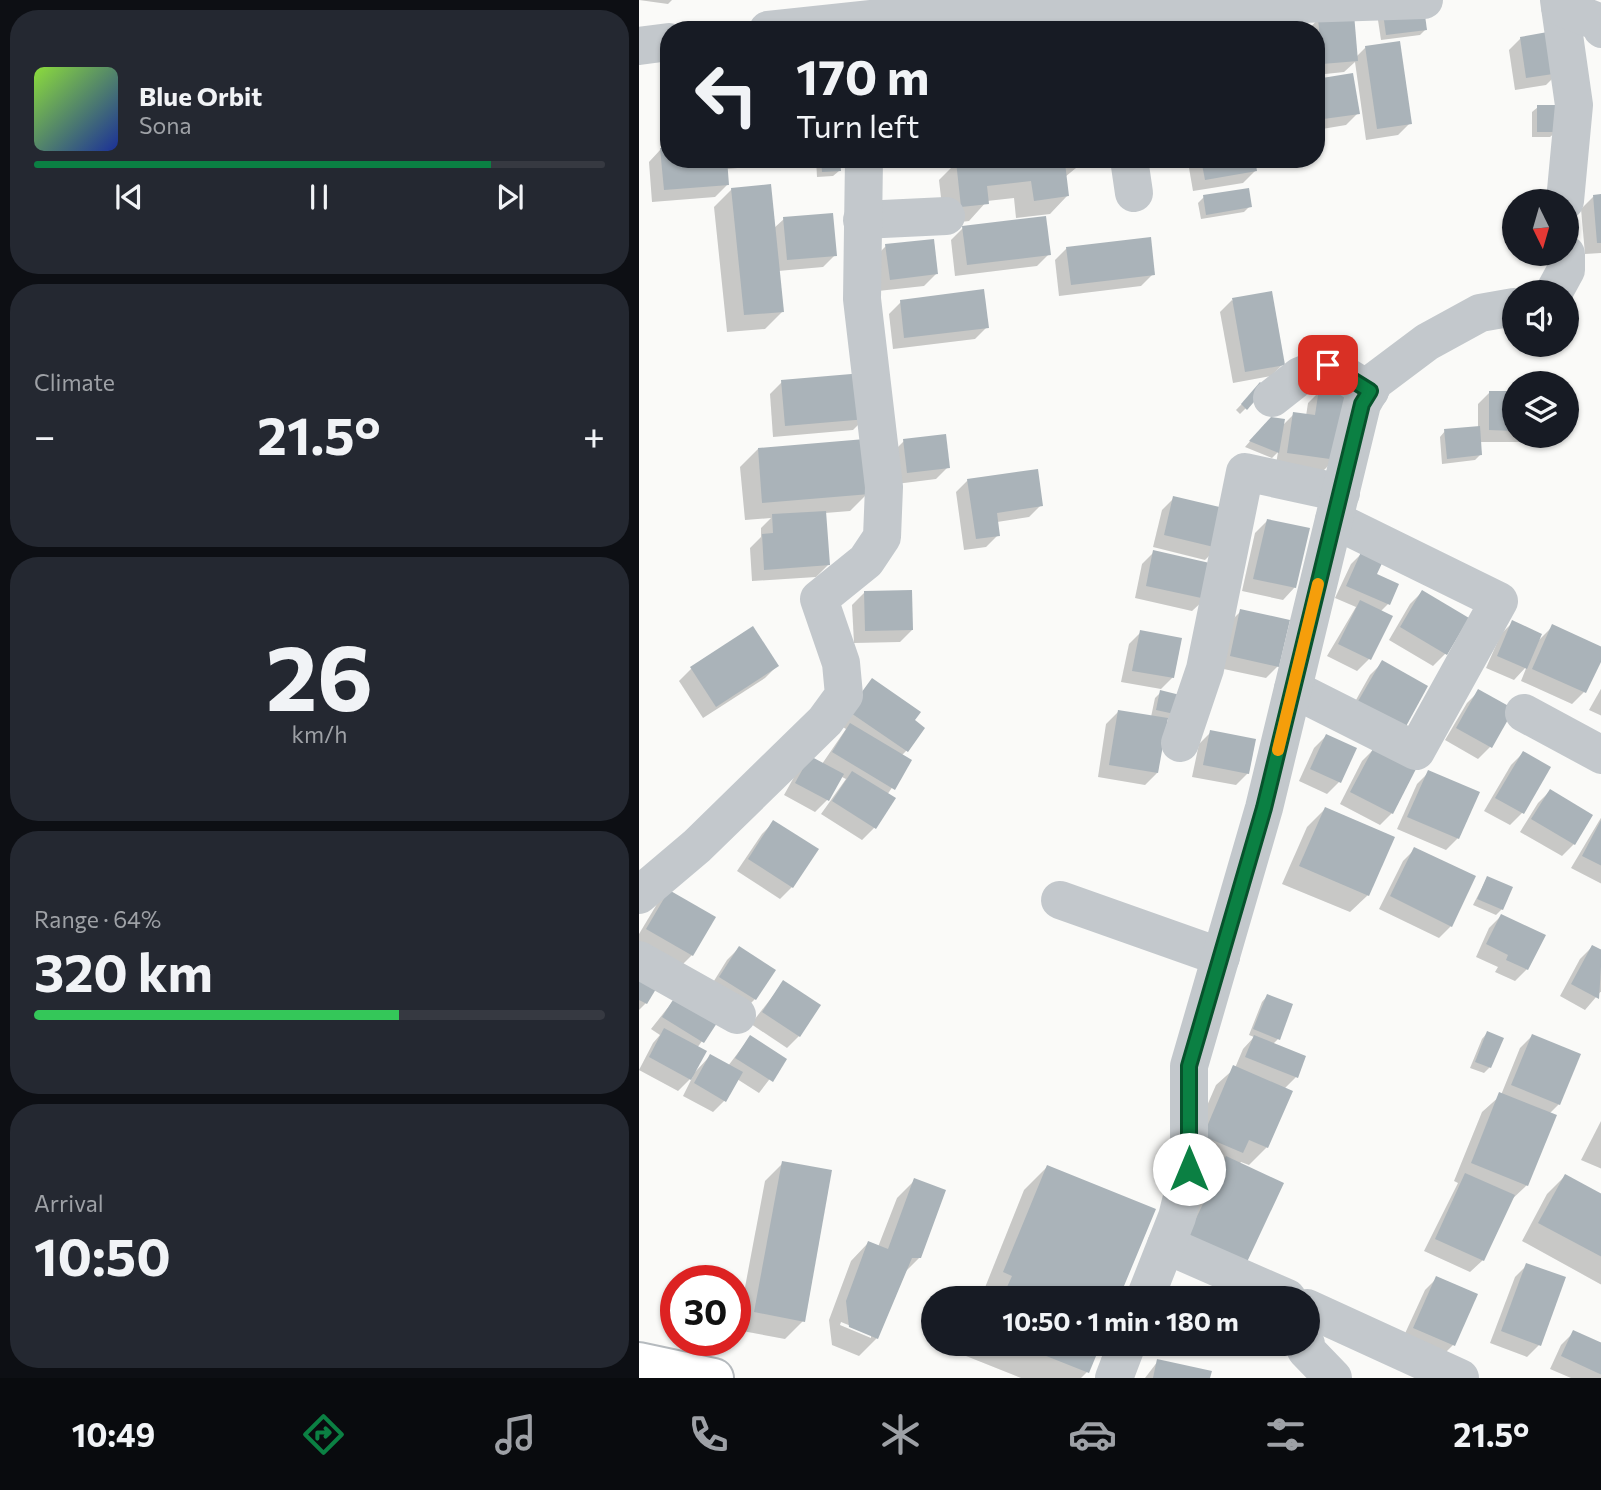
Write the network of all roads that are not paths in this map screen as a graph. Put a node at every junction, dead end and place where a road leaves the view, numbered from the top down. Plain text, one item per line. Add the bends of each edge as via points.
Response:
1 (1005, 0) edge
2 (1424, 0) edge
3 (1560, 4) edge
4 (960, 15) junction
5 (883, 16) edge
6 (1109, 19) edge
7 (842, 21) edge
8 (1601, 24) edge
9 (660, 43) edge
10 (639, 46) edge
11 (864, 168) edge
12 (1566, 189) edge
13 (946, 216) dead end
14 (862, 220) junction
15 (1502, 309) edge
16 (1370, 391) junction
17 (1272, 398) dead end
18 (1337, 506) junction
19 (1293, 690) junction
20 (1524, 713) dead end
21 (1180, 743) dead end
22 (1601, 755) edge
23 (639, 895) edge
24 (1060, 900) dead end
25 (1221, 957) junction
26 (639, 960) edge
27 (737, 1015) dead end
28 (1166, 1245) junction
29 (1150, 1286) edge
30 (1250, 1286) edge
31 (1320, 1319) edge
32 (1122, 1356) edge
33 (1312, 1356) edge
34 (639, 1362) edge
35 (714, 1378) edge
36 (1114, 1378) edge
37 (1333, 1378) edge
38 (1460, 1378) edge

1 - 4 street
2 - 6 street
3 - 8 street
3 - 12 street via 1574,105
4 - 5 street
4 - 6 street
5 - 7 street
9 - 10 street
11 - 14 street
13 - 14 street
14 - 23 street via 862,299 884,488 882,537 866,561 819,599 841,663 844,695 796,750
15 - 16 street via 1480,313 1427,342 1376,381
16 - 17 street via 1328,365 1300,376
16 - 18 street via 1362,404
18 - 19 street
18 - 19 street via 1499,601 1416,751
18 - 21 street via 1245,472 1205,668
19 - 25 street
20 - 22 street
24 - 25 street
25 - 28 street via 1189,1066 1189,1169
26 - 27 street
28 - 29 street
28 - 30 street
31 - 38 street
32 - 36 street
33 - 37 street
34 - 35 main road

